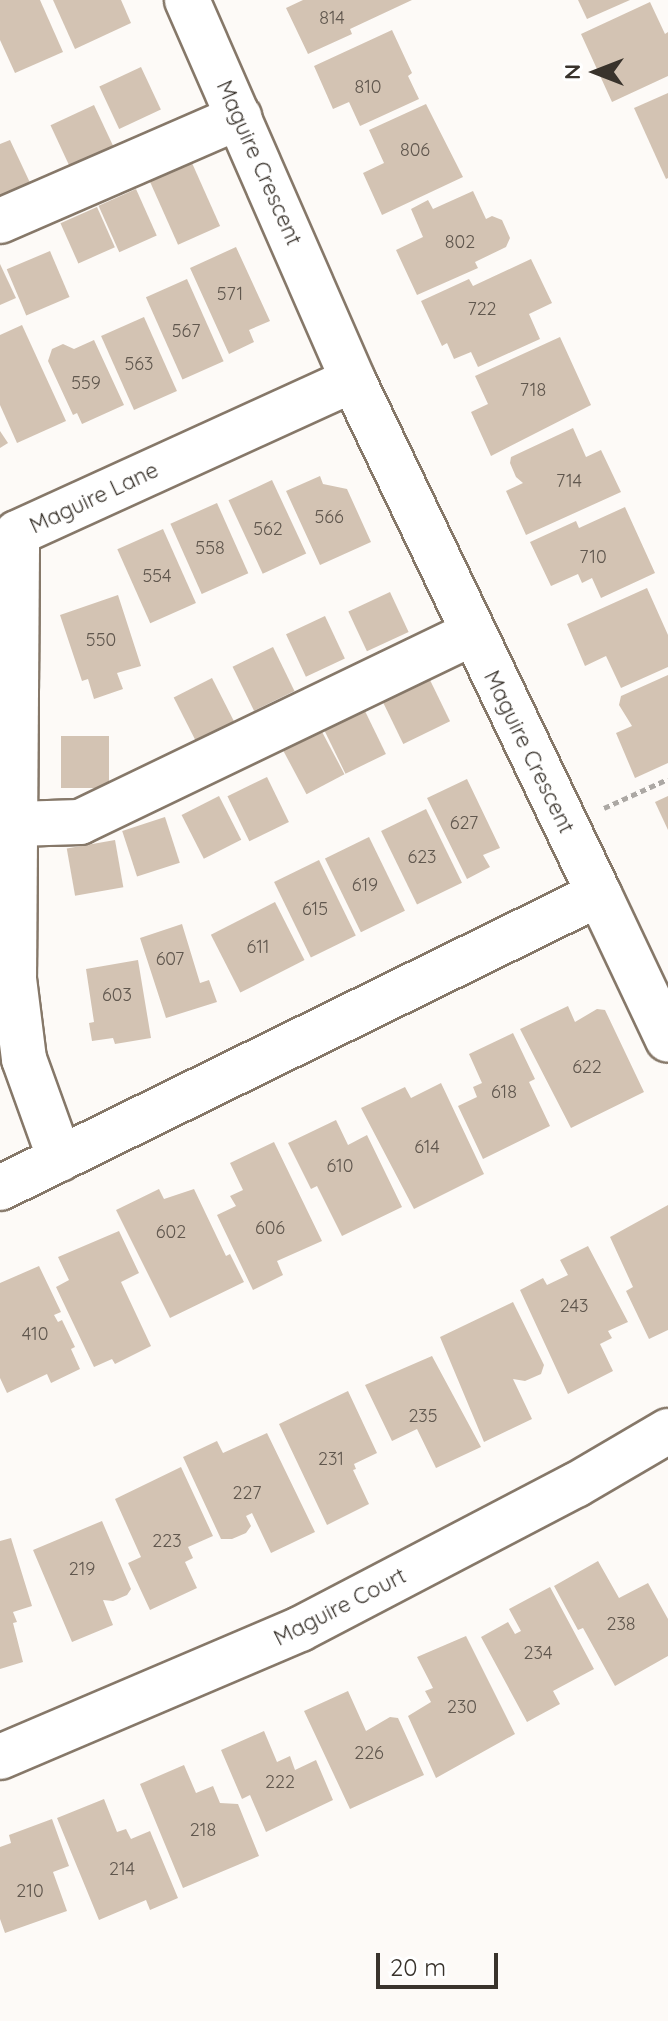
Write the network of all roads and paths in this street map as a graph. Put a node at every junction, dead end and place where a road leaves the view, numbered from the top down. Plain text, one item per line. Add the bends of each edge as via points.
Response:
1 (187, 0) edge
2 (239, 117) junction
3 (0, 221) edge
4 (353, 380) junction
5 (472, 633) junction
6 (668, 779) edge
7 (16, 824) junction
8 (575, 847) junction
9 (599, 894) junction
10 (668, 1040) edge
11 (60, 1159) junction
12 (0, 1188) edge
13 (668, 1431) edge
14 (0, 1757) edge

1 - 2 street, Maguire Crescent
2 - 3 street
2 - 4 street, Maguire Crescent
4 - 5 street, Maguire Crescent
4 - 7 street, Maguire Lane via 17,533
5 - 7 street via 80,822
5 - 8 street, Maguire Crescent
6 - 8 path via 603,808 612,829
7 - 11 street, Maguire Lane via 14,979 24,1059
8 - 9 street, Maguire Crescent
9 - 10 street
9 - 11 street
11 - 12 street
13 - 14 street, Maguire Court via 300,1629

